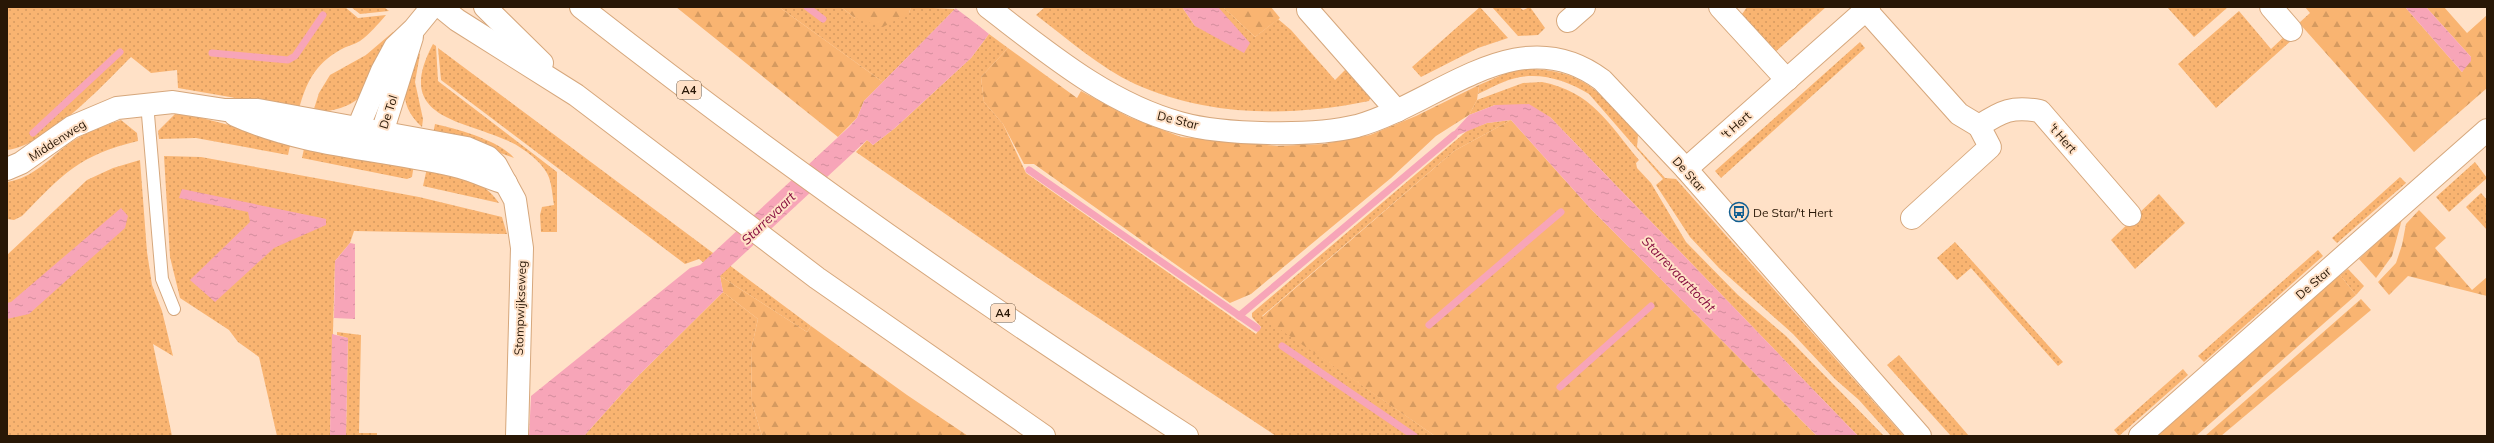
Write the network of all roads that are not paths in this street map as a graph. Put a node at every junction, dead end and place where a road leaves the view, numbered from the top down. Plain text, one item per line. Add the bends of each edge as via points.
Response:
1 (432, 7) edge
2 (485, 7) edge
3 (581, 7) edge
4 (988, 7) edge
5 (1720, 7) edge
6 (2271, 7) edge
7 (1867, 9) edge
8 (1308, 10) dead end
9 (449, 13) edge
10 (414, 29) junction
11 (2291, 30) dead end
12 (1787, 80) junction
13 (576, 95) junction
14 (147, 103) junction
15 (1397, 111) junction
16 (1978, 126) junction
17 (2487, 130) edge
18 (382, 133) junction
19 (361, 139) junction
20 (7, 169) edge
21 (1686, 169) junction
22 (506, 183) junction
23 (2130, 215) dead end
24 (1912, 218) dead end
25 (174, 309) dead end
26 (517, 436) edge
27 (1044, 436) edge
28 (1187, 436) edge
29 (1920, 436) edge
30 (2140, 436) edge

1 - 10 main road, De Tol
2 - 13 main road
3 - 28 main road, A4 via 666,73 822,187 972,292
4 - 15 main road, De Star via 1097,85 1136,108 1181,123 1236,131 1312,132 1356,126
5 - 12 main road
6 - 11 main road
7 - 12 main road, 't Hert
7 - 16 main road, 't Hert via 1959,114
8 - 15 main road
9 - 13 main road
10 - 18 main road, De Tol
10 - 19 main road, De Tol via 395,47 382,71
12 - 21 main road, 't Hert
13 - 27 main road via 763,238 884,326
14 - 19 main road, Middenweg via 173,102 225,110 258,110
14 - 20 main road, Middenweg via 117,108 72,127 21,163
14 - 25 lane via 162,279
15 - 21 main road, De Star via 1504,61 1547,57 1586,68 1602,80
16 - 23 main road, 't Hert via 2008,110 2022,108 2040,111
16 - 24 main road, 't Hert via 1990,148
17 - 30 main road, De Star
18 - 19 main road, De Tol
18 - 22 main road, Stompwijkseweg via 475,151 488,157 496,165
19 - 22 main road
21 - 29 main road, De Star
22 - 26 main road, Stompwijkseweg via 515,200 522,248

